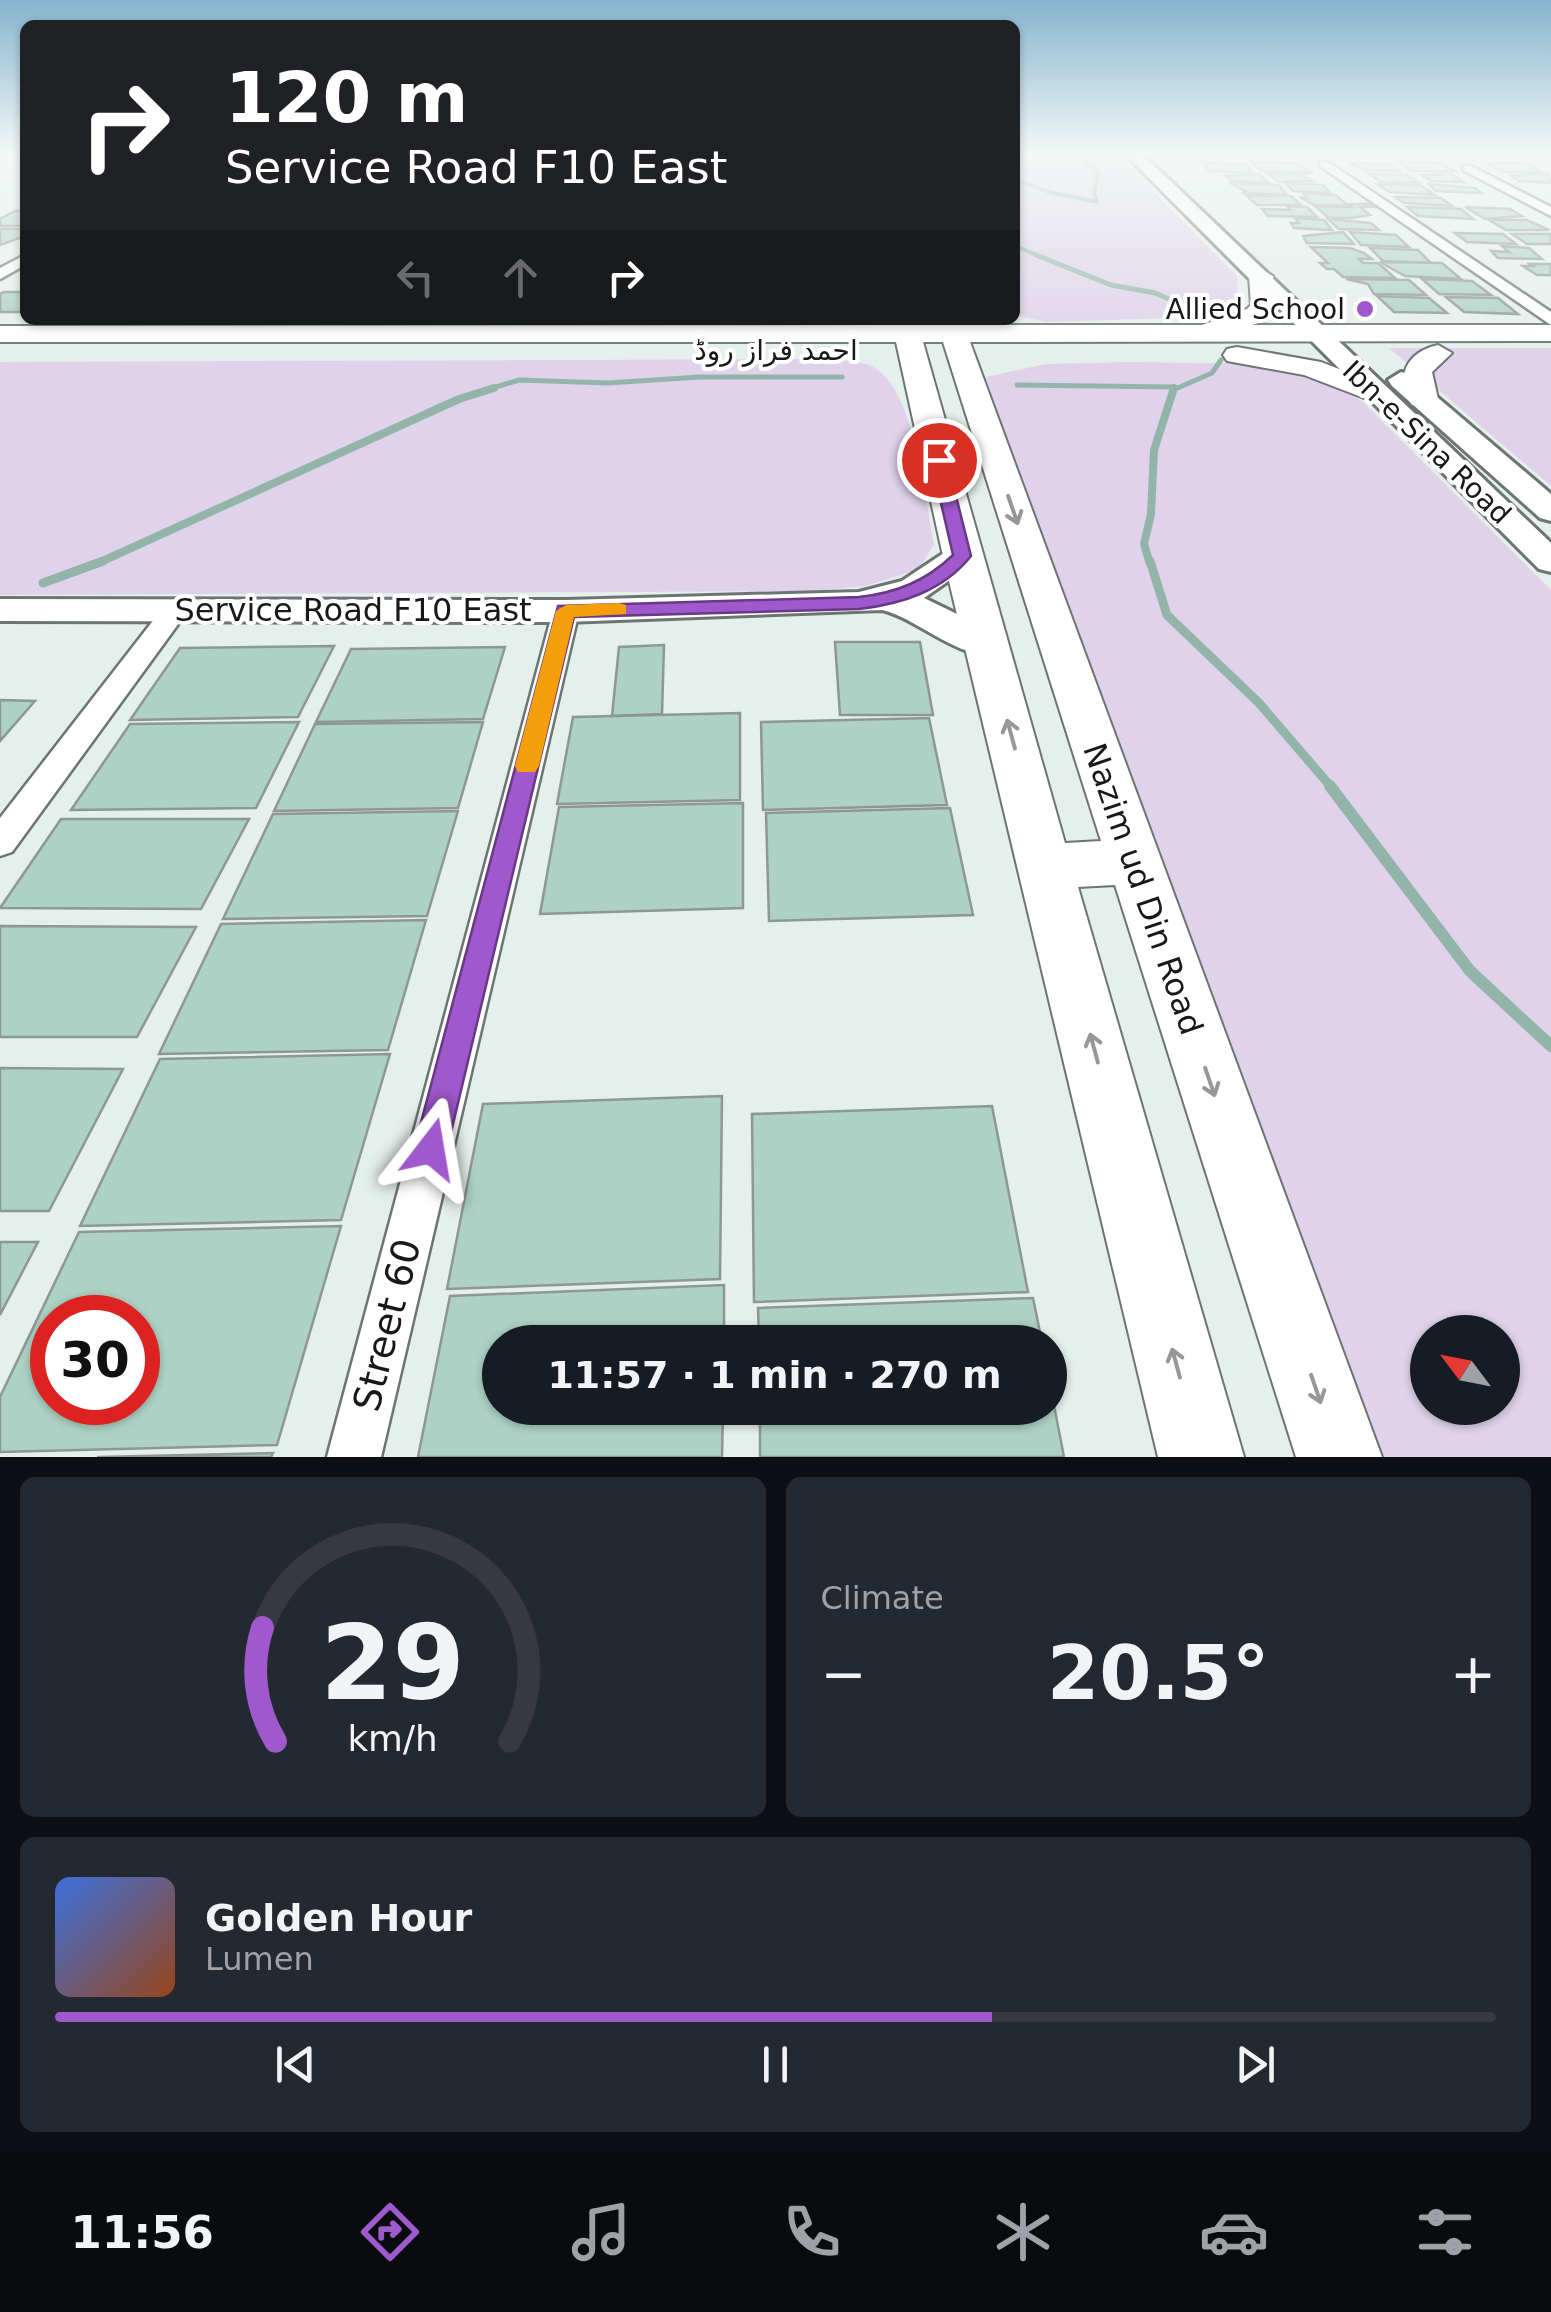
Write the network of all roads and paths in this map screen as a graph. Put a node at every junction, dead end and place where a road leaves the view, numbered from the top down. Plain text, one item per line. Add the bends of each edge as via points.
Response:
1 (1217, 221) edge
2 (1226, 221) edge
3 (1407, 221) edge
4 (1269, 263) junction
5 (1551, 320) edge
6 (1020, 322) edge
7 (1329, 325) junction
8 (149, 327) edge
9 (397, 327) edge
10 (646, 327) edge
11 (1190, 333) junction
12 (1551, 333) edge
13 (0, 334) edge
14 (814, 342) junction
15 (1084, 342) junction
16 (1434, 343) junction
17 (0, 349) edge
18 (932, 351) edge
19 (1374, 353) junction
20 (1551, 353) edge
21 (1224, 354) junction
22 (1377, 394) junction
23 (1423, 399) junction
24 (1494, 462) junction
25 (1448, 463) junction
26 (1551, 511) edge
27 (962, 556) junction
28 (1551, 562) edge
29 (885, 600) junction
30 (0, 610) edge
31 (174, 610) junction
32 (566, 611) junction
33 (986, 644) junction
34 (0, 843) edge
35 (1134, 862) junction
36 (1047, 866) junction
37 (354, 1457) edge
38 (1201, 1457) edge
39 (1340, 1457) edge

1 - 4 main road, Ibn-e-Sina Road
2 - 4 main road, Ibn-e-Sina Road
3 - 5 street
4 - 7 main road, Ibn-e-Sina Road
4 - 11 main road via 1264,307 1256,315
6 - 15 main road
7 - 11 main road, احمد فراز روڈ
7 - 16 main road, احمد فراز روڈ
7 - 16 main road via 1371,321
7 - 19 main road, احمد فراز روڈ
7 - 21 main road, احمد فراز روڈ
7 - 22 main road, Ibn-e-Sina Road
8 - 9 main road, احمد فراز روڈ
8 - 13 main road, احمد فراز روڈ
9 - 10 main road, احمد فراز روڈ
10 - 14 main road, احمد فراز روڈ
11 - 15 main road, احمد فراز روڈ
12 - 16 main road, احمد فراز روڈ
14 - 17 main road, احمد فراز روڈ
14 - 18 main road
14 - 18 main road, احمد فراز روڈ
14 - 18 main road
15 - 18 main road
15 - 18 main road, احمد فراز روڈ
15 - 21 main road, احمد فراز روڈ
16 - 19 main road, احمد فراز روڈ
16 - 20 main road, احمد فراز روڈ
16 - 23 main road via 1414,380
18 - 27 main road
18 -> 35 main road, Nazim ud Din Road
19 - 23 main road, Ibn-e-Sina Road
21 - 22 main road via 1311,368
22 - 25 main road, Ibn-e-Sina Road
23 - 24 main road, Ibn-e-Sina Road
24 - 25 main road
24 - 26 main road, Ibn-e-Sina Road
25 - 28 main road, Ibn-e-Sina Road
27 - 29 main road, Service Road F10 East via 942,576
27 - 33 main road
29 - 32 main road, Service Road F10 East
29 - 33 main road, Service Road F10 East via 912,606
30 - 31 main road, Service Road F10 East
31 - 32 main road, Service Road F10 East
31 - 34 street
32 - 37 street, Street 60
36 -> 33 main road
35 - 36 main road
35 -> 39 main road, Nazim ud Din Road
38 -> 36 main road

